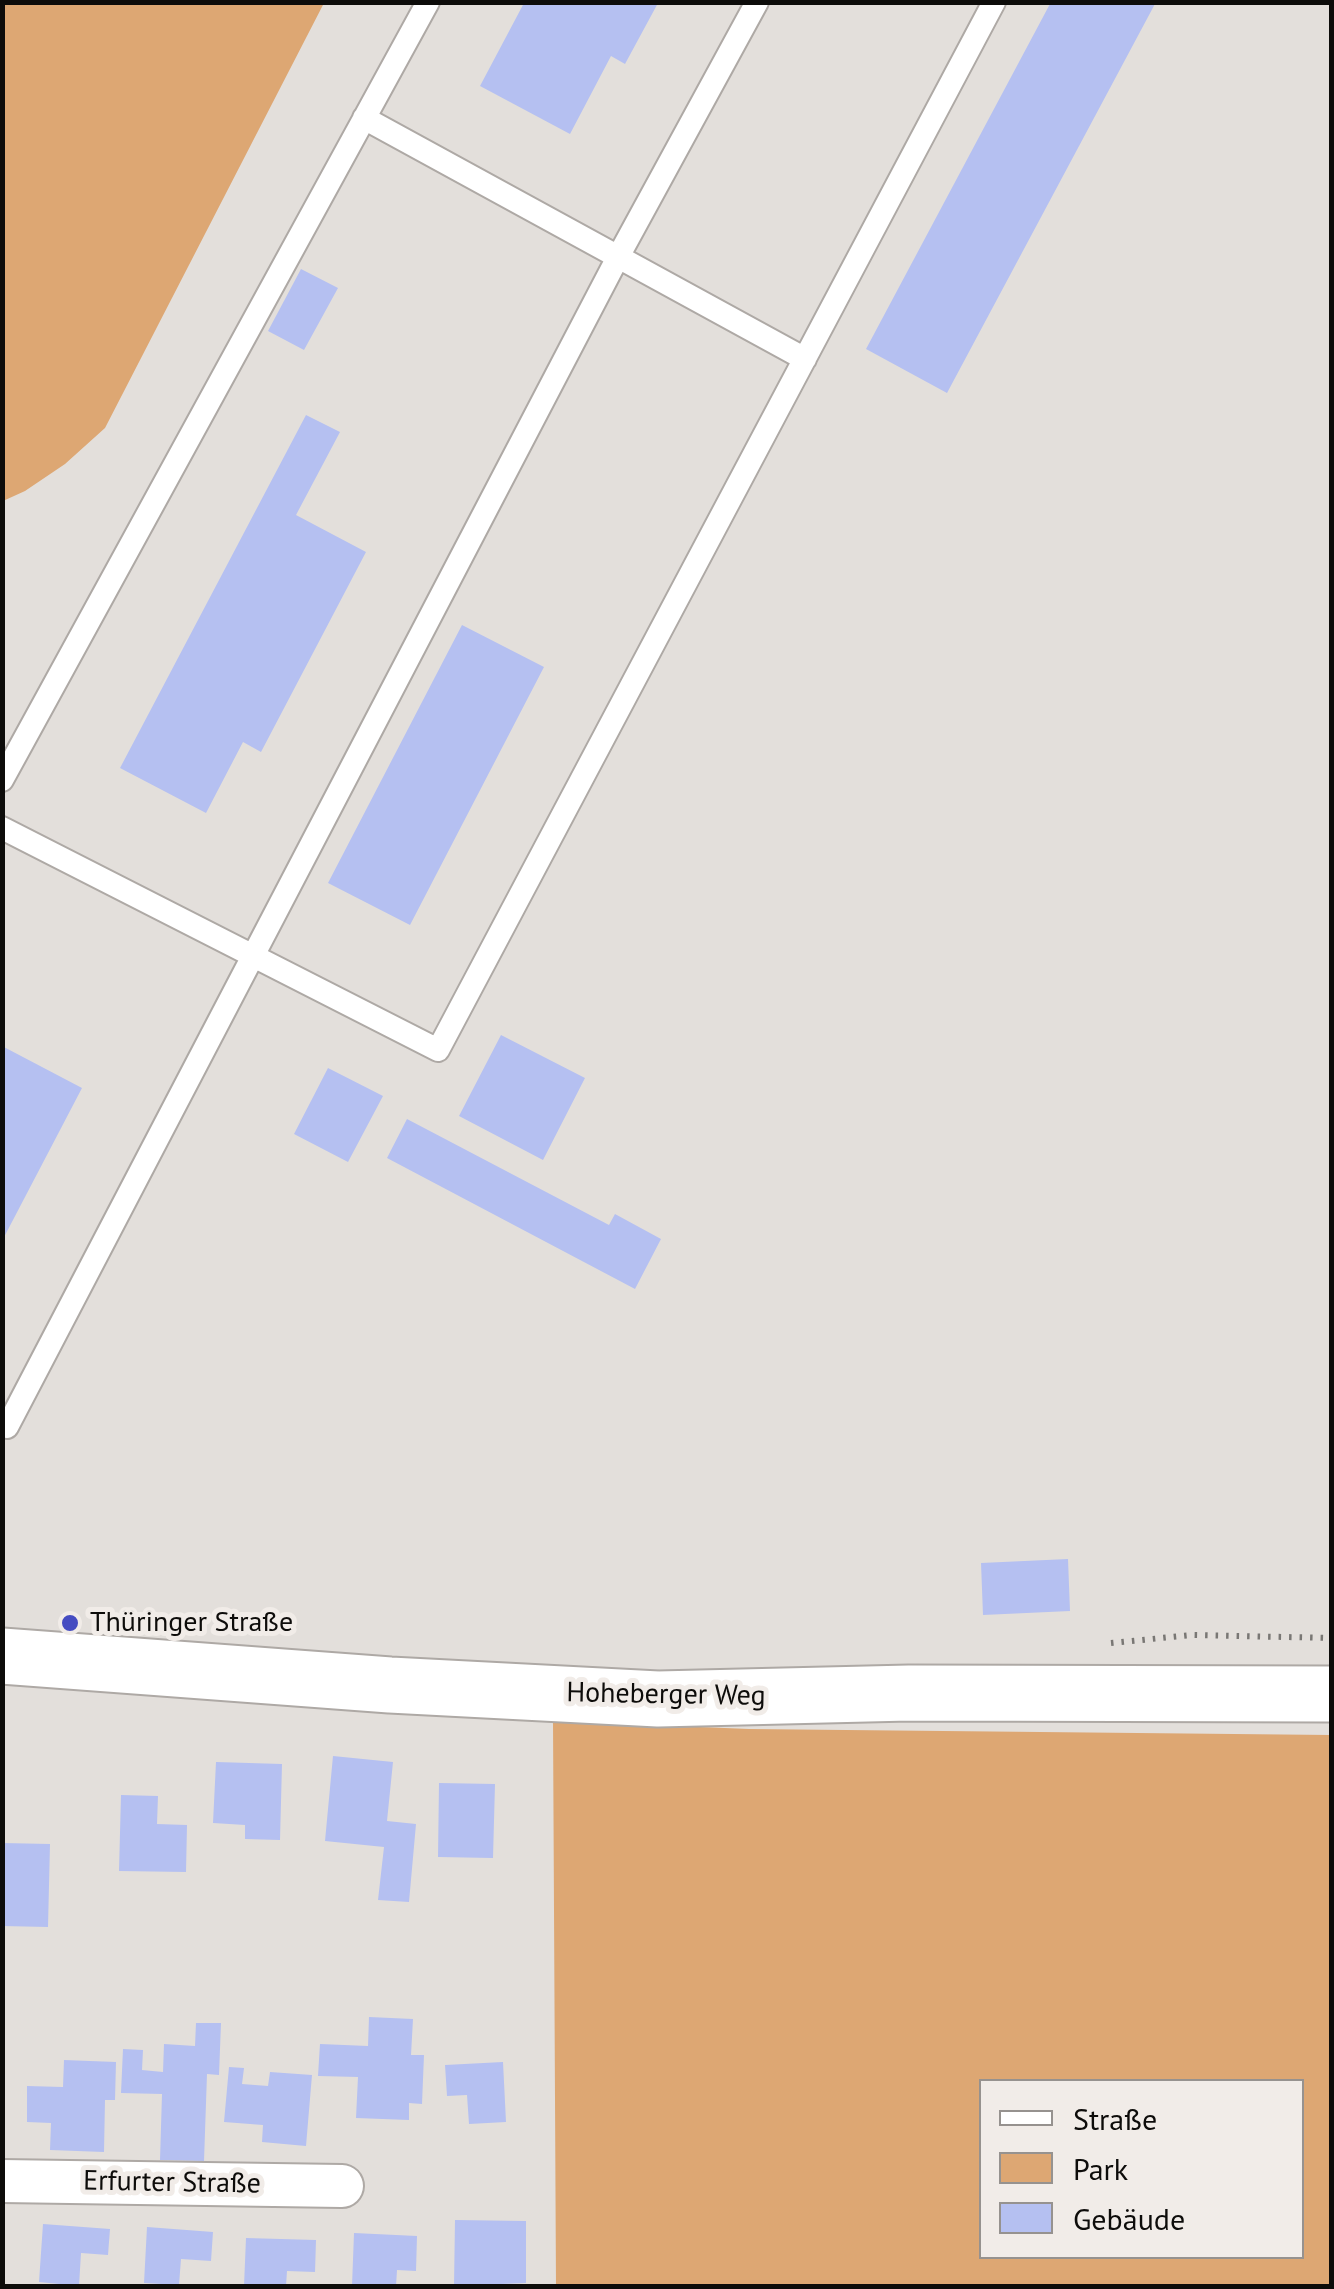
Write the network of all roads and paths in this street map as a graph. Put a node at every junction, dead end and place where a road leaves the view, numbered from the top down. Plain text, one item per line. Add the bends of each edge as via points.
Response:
1 (428, 2) edge
2 (758, 2) edge
3 (994, 2) edge
4 (364, 118) junction
5 (618, 257) junction
6 (805, 359) junction
7 (2, 780) edge
8 (2, 828) edge
9 (254, 956) junction
10 (4, 1429) edge
11 (2, 1656) edge
12 (1332, 1694) edge
13 (2, 2181) edge
14 (342, 2186) dead end

1 - 4 lane
2 - 5 lane
3 - 6 lane
4 - 5 lane
4 - 7 lane
5 - 6 lane
5 - 9 lane
6 - 9 lane via 438,1050
8 - 9 lane
9 - 10 lane
11 - 12 street, Hoheberger Weg via 658,1699
13 - 14 street, Erfurter Straße

